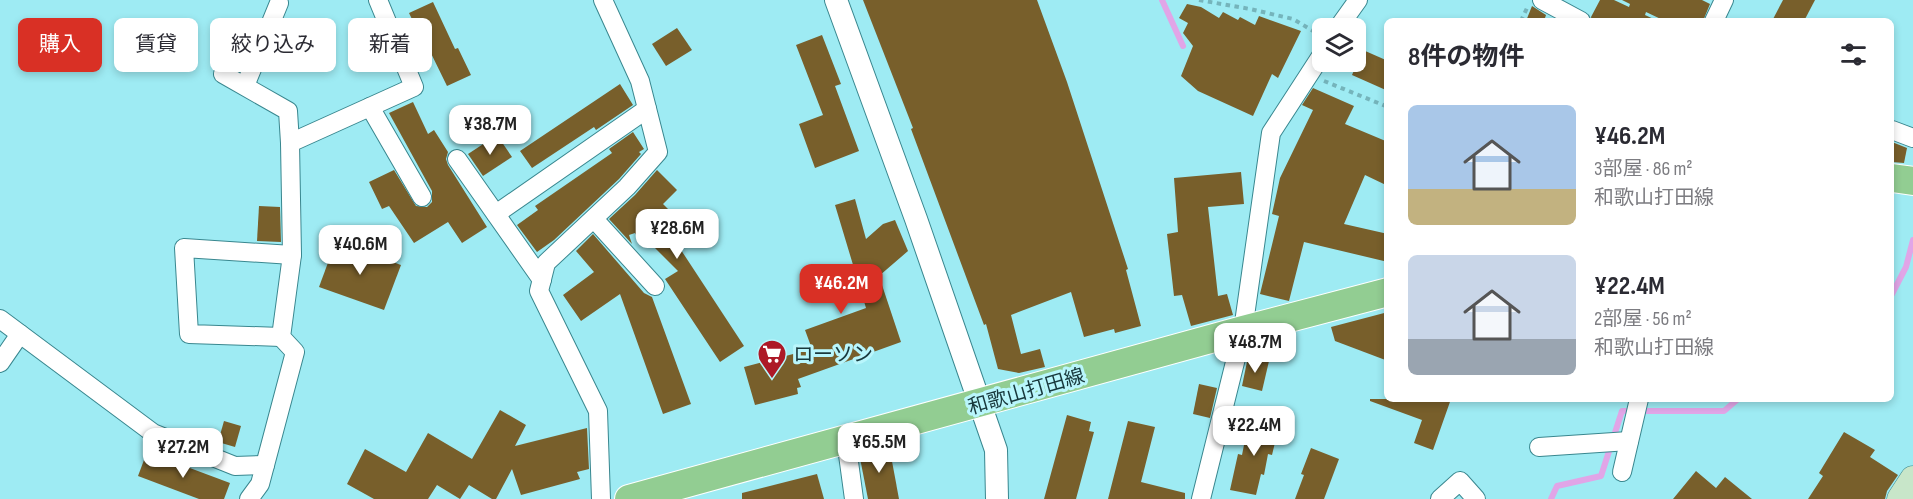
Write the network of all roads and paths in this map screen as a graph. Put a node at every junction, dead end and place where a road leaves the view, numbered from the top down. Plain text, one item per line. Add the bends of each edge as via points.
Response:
1 (378, 0) edge
2 (603, 0) edge
3 (836, 0) edge
4 (1199, 0) edge
5 (1358, 0) edge
6 (1542, 0) edge
7 (1724, 0) edge
8 (279, 3) dead end
9 (1345, 18) edge
10 (1575, 18) edge
11 (1715, 18) edge
12 (1312, 31) edge
13 (1312, 71) edge
14 (223, 74) dead end
15 (1310, 74) junction
16 (245, 86) junction
17 (1384, 105) edge
18 (370, 107) junction
19 (647, 109) junction
20 (1894, 131) edge
21 (1913, 138) edge
22 (290, 143) junction
23 (457, 159) dead end
24 (1894, 178) edge
25 (1913, 181) edge
26 (422, 197) dead end
27 (496, 214) junction
28 (594, 219) junction
29 (291, 255) junction
30 (542, 280) junction
31 (654, 286) dead end
32 (1384, 293) edge
33 (0, 319) edge
34 (1243, 330) junction
35 (20, 334) junction
36 (281, 337) junction
37 (0, 363) edge
38 (1638, 402) edge
39 (981, 403) junction
40 (846, 440) junction
41 (1629, 441) junction
42 (1539, 447) dead end
43 (265, 465) junction
44 (1622, 472) dead end
45 (1913, 479) edge
46 (249, 499) edge
47 (601, 499) edge
48 (629, 499) edge
49 (854, 499) edge
50 (997, 499) edge
51 (1201, 499) edge
52 (1440, 499) edge
53 (1476, 499) edge
54 (1900, 499) edge

1 - 18 street via 414,87
2 - 19 street via 640,81
3 - 39 street
4 - 12 path via 1293,20
5 - 9 street
6 - 10 street
7 - 11 street
8 - 16 street
13 - 15 street
14 - 16 street
15 - 17 path
15 - 34 street via 1271,133
16 - 22 street via 288,111
18 - 22 street
18 - 26 street
19 - 27 street
19 - 28 street via 658,152
20 - 21 street
22 - 29 street
23 - 27 street
24 - 25 main road
27 - 30 street
28 - 30 street via 546,263
28 - 31 street
29 - 36 street
29 - 36 street via 184,248 189,334
30 - 47 street via 539,291 598,411
32 - 34 main road, 和歌山打田線
33 - 35 street
34 - 39 main road, 和歌山打田線
34 - 51 street
35 - 37 street
35 - 43 street via 153,433 235,466
36 - 43 street via 295,352
38 - 41 street
39 - 40 main road, 和歌山打田線
39 - 50 street via 996,450
40 - 48 main road, 和歌山打田線
40 - 49 street
41 - 42 street
41 - 44 street
43 - 46 street via 260,484
45 - 54 main road
52 - 53 street via 1460,481

